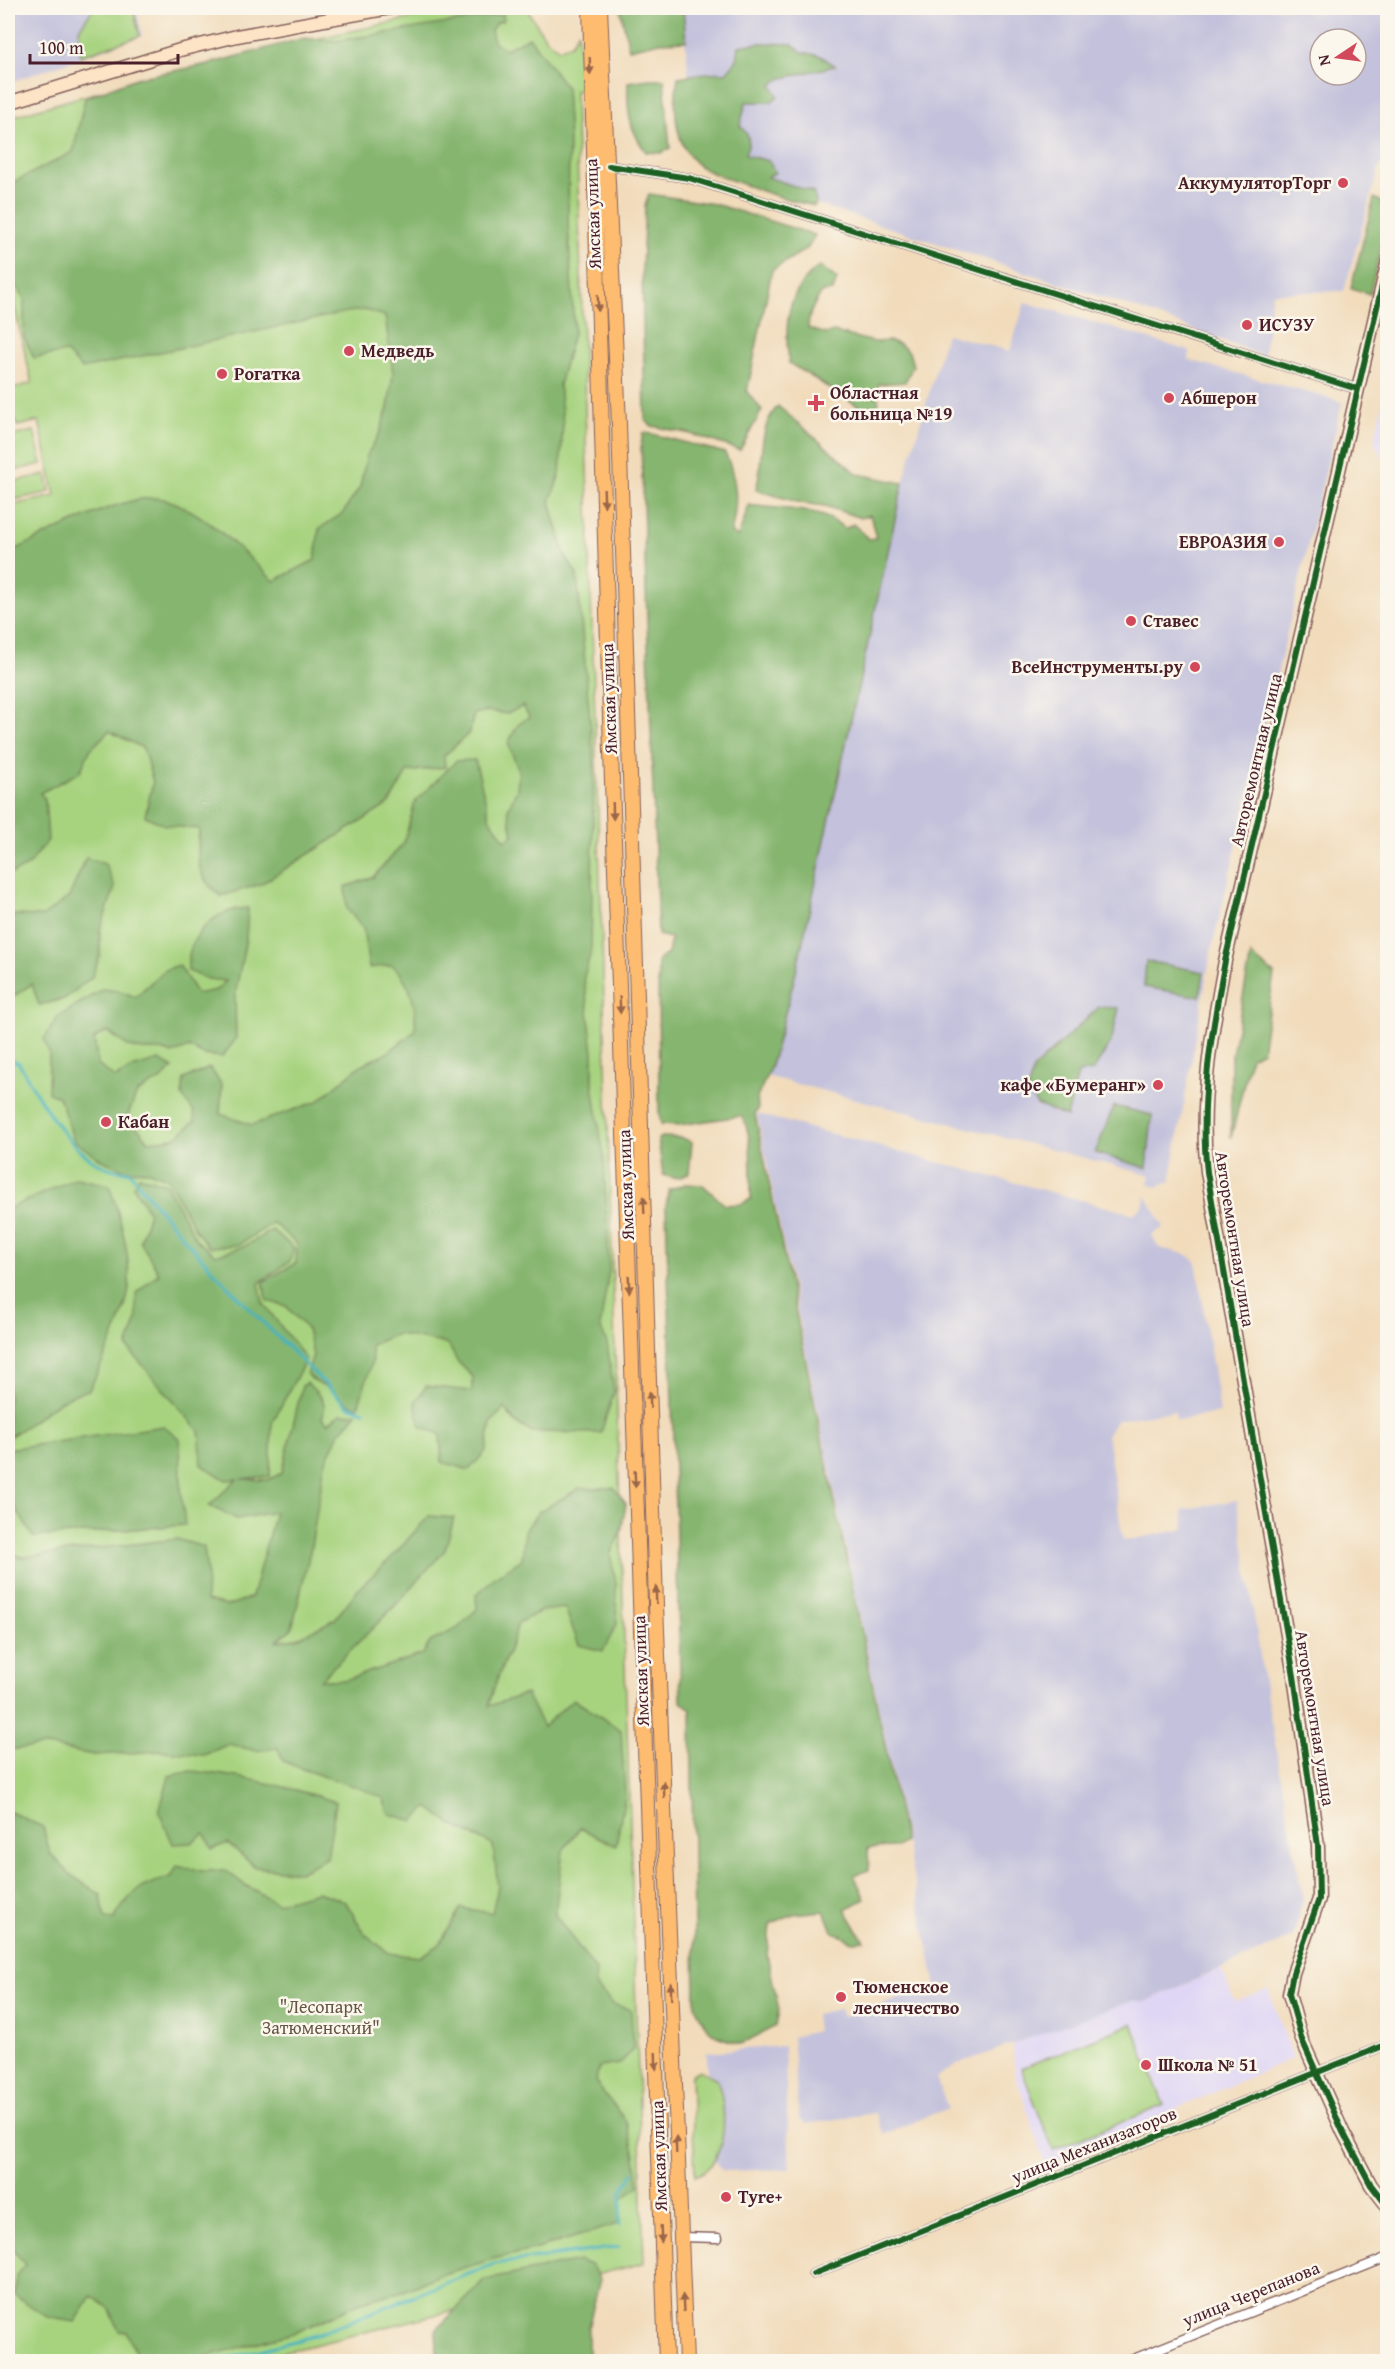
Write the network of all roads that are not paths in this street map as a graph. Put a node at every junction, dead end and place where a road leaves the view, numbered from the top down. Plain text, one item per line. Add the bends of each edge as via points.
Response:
1 (390, 8) edge
2 (590, 8) edge
3 (600, 8) edge
4 (8, 103) edge
5 (609, 166) junction
6 (1388, 260) edge
7 (1357, 389) junction
8 (629, 751) junction
9 (611, 752) junction
10 (1388, 2044) edge
11 (1317, 2073) junction
12 (1388, 2207) edge
13 (680, 2237) junction
14 (718, 2238) dead end
15 (1388, 2257) edge
16 (813, 2274) dead end
17 (666, 2361) edge
18 (686, 2361) edge
19 (1126, 2361) edge

1 - 4 street via 180,50
2 -> 9 main road, Ямская улица
3 - 5 main road, Ямская улица
5 - 7 street via 689,178
5 - 8 main road, Ямская улица
6 - 7 street, Авторемонтная улица
7 - 11 street, Авторемонтная улица via 1225,961 1216,1006 1204,1120 1207,1172 1313,1802 1319,1899 1289,1994
8 - 9 main road
13 -> 8 main road, Ямская улица
9 -> 17 main road, Ямская улица
10 - 11 street, улица Механизаторов
11 - 12 street, Авторемонтная улица via 1354,2155
11 - 16 street, улица Механизаторов
13 - 14 street
18 -> 13 main road, Ямская улица
15 - 19 street, улица Черепанова

